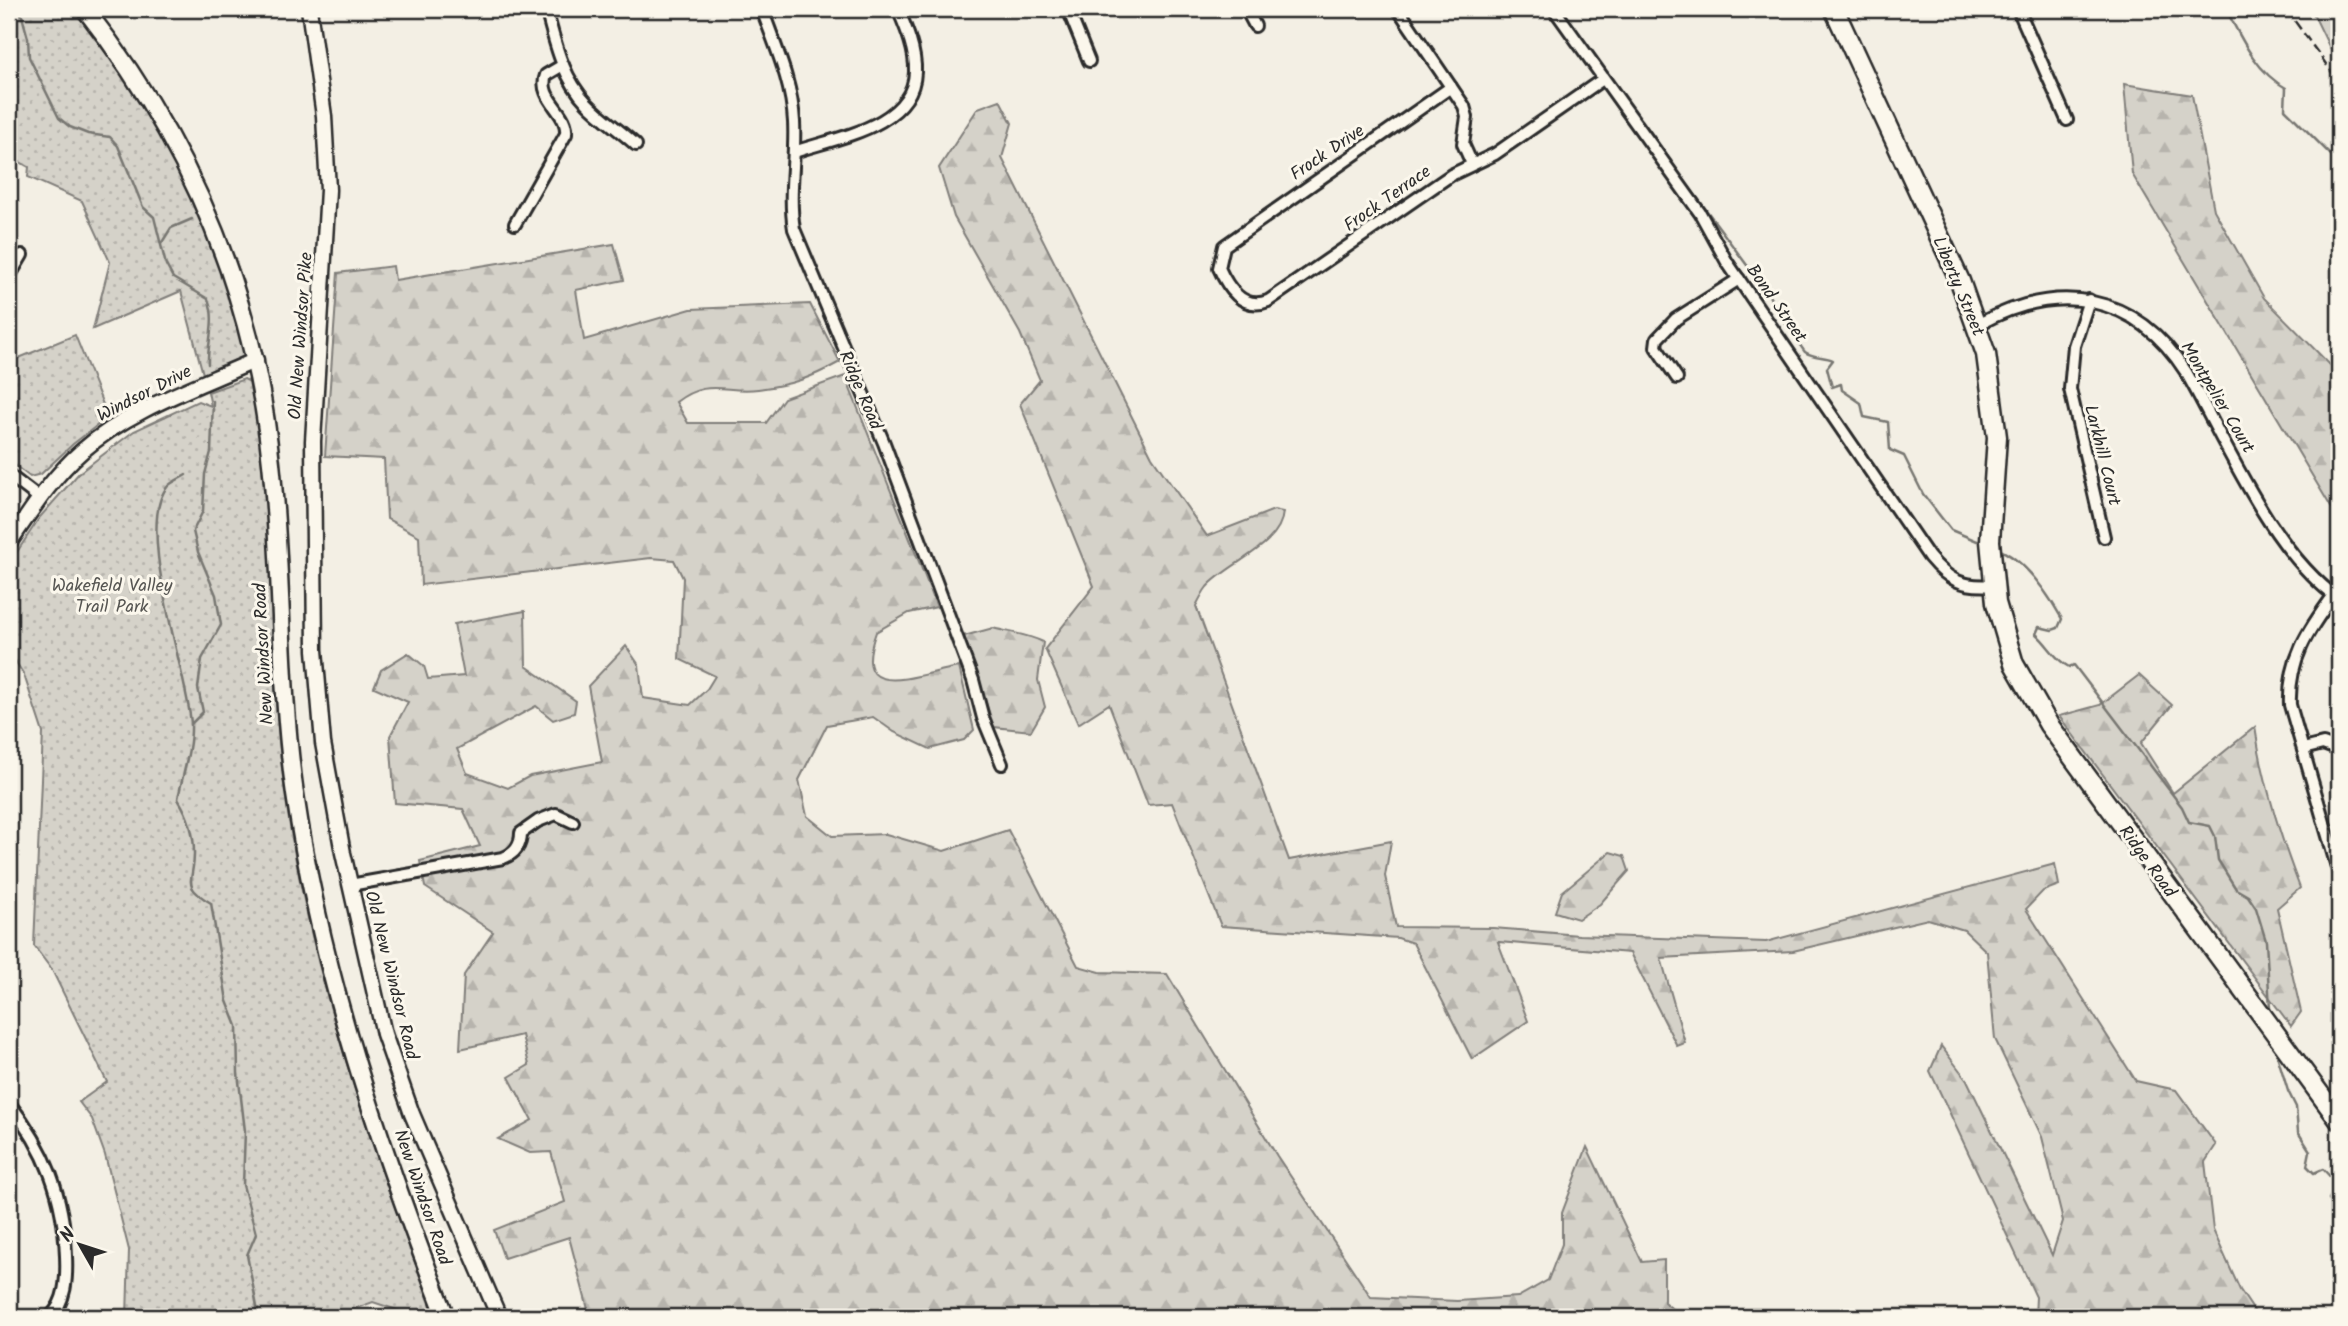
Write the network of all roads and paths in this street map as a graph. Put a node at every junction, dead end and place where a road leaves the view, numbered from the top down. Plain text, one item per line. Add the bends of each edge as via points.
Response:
1 (85, 9) edge
2 (309, 9) edge
3 (546, 9) edge
4 (762, 9) edge
5 (898, 9) edge
6 (1068, 9) edge
7 (1246, 9) edge
8 (1398, 9) edge
9 (1554, 9) edge
10 (1834, 9) edge
11 (2018, 9) edge
12 (1255, 26) dead end
13 (1089, 61) dead end
14 (563, 65) junction
15 (1603, 79) junction
16 (1451, 87) junction
17 (2067, 120) dead end
18 (636, 145) dead end
19 (794, 152) junction
20 (1472, 163) junction
21 (516, 224) dead end
22 (1224, 246) joint
23 (22, 255) dead end
24 (9, 276) edge
25 (1739, 279) junction
26 (2088, 300) junction
27 (1977, 325) junction
28 (256, 360) junction
29 (1677, 378) dead end
30 (9, 475) edge
31 (39, 498) junction
32 (2104, 537) dead end
33 (9, 543) edge
34 (1993, 584) junction
35 (2337, 597) edge
36 (316, 667) joint
37 (2303, 749) junction
38 (2339, 750) edge
39 (1002, 764) dead end
40 (573, 822) dead end
41 (2339, 874) edge
42 (350, 885) junction
43 (9, 1103) edge
44 (2339, 1120) edge
45 (50, 1317) edge
46 (446, 1317) edge
47 (499, 1317) edge

1 - 28 main road, New Windsor Road via 140,87 186,167 219,239
2 - 36 street, Old New Windsor Pike via 324,116 328,190 313,441
3 - 14 street
4 - 19 street, Ridge Road via 790,90
5 - 19 street via 916,73 901,105 874,124
6 - 13 street
7 - 12 street
8 - 16 street
9 - 15 street, Bond Street
10 - 27 highway, Liberty Street
11 - 17 street
14 - 18 street via 587,103
14 - 21 street via 543,82 567,127 566,134
15 - 20 street, Frock Terrace via 1495,154
15 - 25 street, Bond Street via 1700,213
16 - 20 street via 1466,109 1462,136
16 - 22 street, Frock Drive
19 - 39 street, Ridge Road via 790,195 794,229 884,443
20 - 22 street, Frock Terrace via 1263,303 1244,301 1230,286 1219,268
23 - 24 street
25 - 29 street via 1676,319 1657,339 1656,347
25 - 34 street, Bond Street via 1929,557 1956,582 1973,587
26 - 27 street, Montpelier Court via 2032,302
26 - 32 street, Larkhill Court via 2074,346 2070,388
26 - 35 street, Montpelier Court via 2138,320 2175,354 2276,531 2294,556
27 - 34 highway, Liberty Street via 1991,379 1997,437 1990,530
28 - 31 street, Windsor Drive via 117,426 81,451
28 - 46 main road, New Windsor Road via 272,466 284,712 303,845 358,1068
30 - 31 street
31 - 33 street, Windsor Drive
34 - 44 highway, Ridge Road via 2007,646 2038,708
35 - 37 street via 2307,631 2289,682 2290,705
36 - 42 street, Old New Windsor Road via 323,743
37 - 38 street via 2323,744
37 - 41 street
40 - 42 street via 556,814 538,821 521,834 515,851 503,858
42 - 47 street, Old New Windsor Road via 384,1034 401,1086
43 - 45 street via 48,1163 64,1218 63,1297

